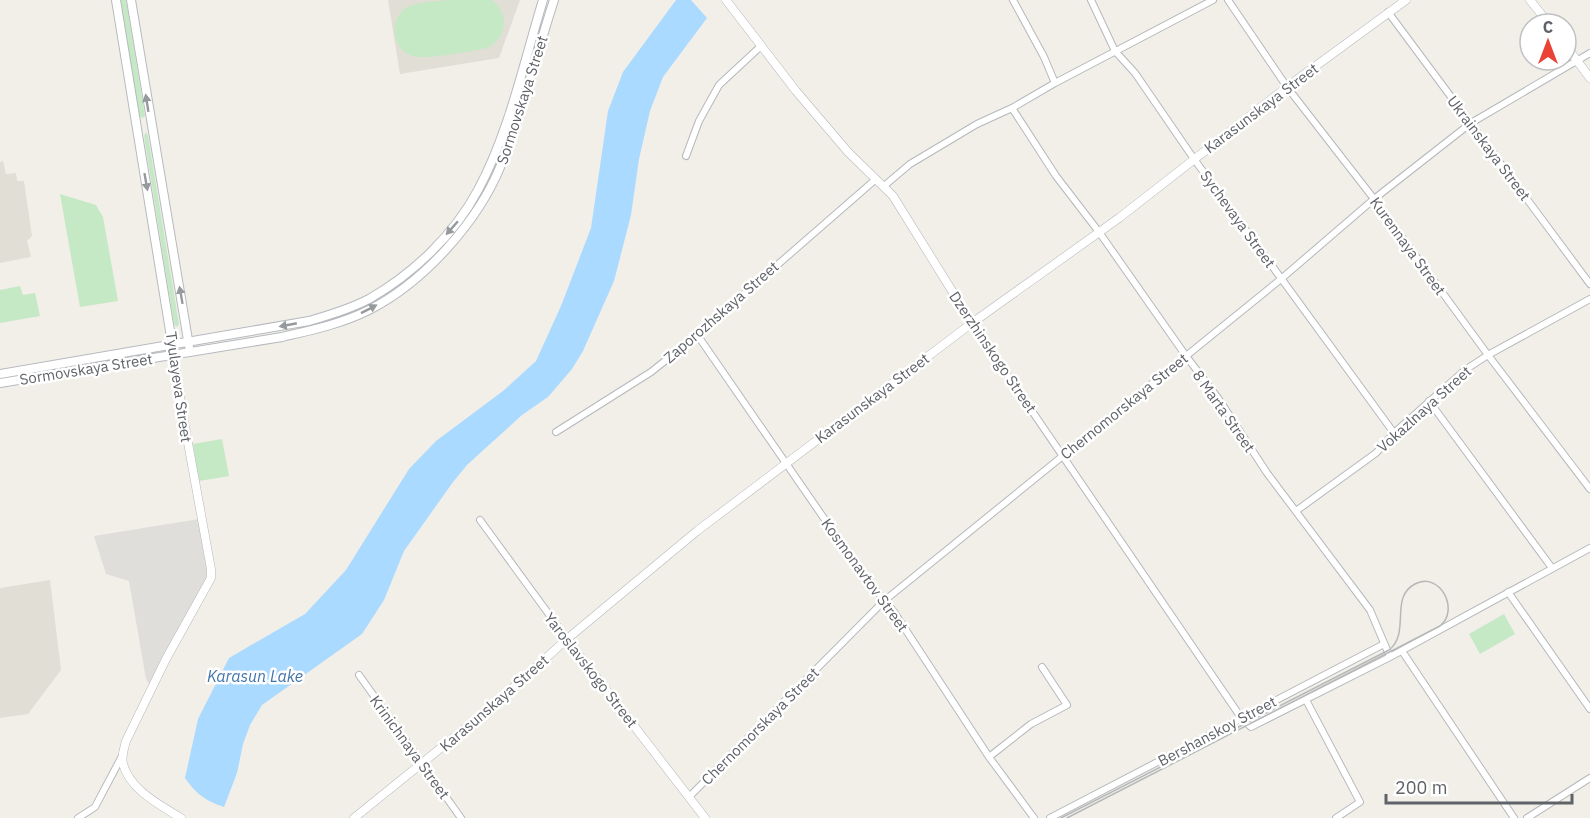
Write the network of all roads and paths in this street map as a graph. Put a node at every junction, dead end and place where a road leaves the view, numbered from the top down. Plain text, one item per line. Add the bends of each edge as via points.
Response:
1 (116, 0) edge
2 (131, 0) edge
3 (543, 0) edge
4 (554, 0) edge
5 (726, 0) edge
6 (1013, 0) edge
7 (1090, 0) edge
8 (1213, 0) edge
9 (1228, 0) edge
10 (1406, 0) edge
11 (1530, 0) edge
12 (1388, 12) junction
13 (1540, 12) edge
14 (761, 46) junction
15 (1115, 51) junction
16 (1578, 61) edge
17 (1557, 72) edge
18 (1590, 78) edge
19 (1055, 82) junction
20 (1287, 87) junction
21 (1012, 108) junction
22 (1472, 123) junction
23 (686, 156) dead end
24 (1194, 159) junction
25 (490, 166) junction
26 (499, 170) junction
27 (876, 179) junction
28 (884, 186) junction
29 (1374, 199) junction
30 (1099, 232) junction
31 (1281, 279) junction
32 (1590, 284) edge
33 (1590, 299) edge
34 (972, 323) junction
35 (696, 333) junction
36 (189, 342) junction
37 (173, 345) junction
38 (191, 352) junction
39 (174, 355) junction
40 (1488, 355) junction
41 (1186, 356) junction
42 (0, 374) edge
43 (0, 383) edge
44 (1429, 401) junction
45 (556, 432) dead end
46 (1394, 433) junction
47 (1064, 455) junction
48 (786, 462) junction
49 (1590, 489) edge
50 (1296, 512) junction
51 (480, 520) dead end
52 (1590, 548) edge
53 (1552, 568) junction
54 (1508, 592) junction
55 (884, 601) junction
56 (567, 639) junction
57 (1384, 644) junction
58 (1401, 651) junction
59 (1390, 657) junction
60 (1042, 667) dead end
61 (359, 675) dead end
62 (1306, 700) junction
63 (1590, 709) edge
64 (1242, 719) junction
65 (122, 755) junction
66 (989, 757) junction
67 (423, 763) junction
68 (1590, 778) edge
69 (689, 797) junction
70 (78, 818) edge
71 (180, 818) edge
72 (354, 818) edge
73 (461, 818) edge
74 (705, 818) edge
75 (1034, 818) edge
76 (1050, 818) edge
77 (1336, 818) edge
78 (1514, 818) edge
79 (1527, 818) edge

1 -> 37 main road, Tyulayeva Street
36 -> 2 main road, Tyulayeva Street
3 - 25 main road, Sormovskaya Street
4 - 26 main road, Sormovskaya Street
5 - 14 street, Dzerzhinskogo Street
6 - 19 street
7 - 15 street, Sychevaya Street
8 - 15 street
9 - 20 street, Kurennaya Street
10 - 12 street, Karasunskaya Street
11 - 13 street
12 - 20 street, Karasunskaya Street
12 - 22 street, Ukrainskaya Street
14 - 23 street via 719,85
14 - 27 street, Dzerzhinskogo Street via 848,152
15 - 19 street
15 - 24 street, Sychevaya Street
16 - 18 street
17 - 22 street, Chernomorskaya Street
19 - 21 street
20 - 24 street, Karasunskaya Street
20 - 29 street, Kurennaya Street
21 - 28 street via 909,164
21 - 30 street, 8 Marta Street via 1056,176
22 - 29 street, Chernomorskaya Street
22 - 32 street, Ukrainskaya Street
24 - 30 street, Karasunskaya Street
24 - 31 street, Sychevaya Street
25 - 26 main road
25 -> 36 main road, Sormovskaya Street via 458,222 437,245 405,275 368,299 309,321
38 -> 26 main road, Sormovskaya Street via 325,327 392,297 446,250
27 - 28 street, Dzerzhinskogo Street
27 - 35 street, Zaporozhskaya Street
28 - 34 street, Dzerzhinskogo Street
29 - 31 street, Chernomorskaya Street
29 - 40 street, Kurennaya Street
30 - 34 street, Karasunskaya Street
30 - 41 street, 8 Marta Street
31 - 41 street, Chernomorskaya Street
31 - 46 street, Sychevaya Street
33 - 40 street, Vokazlnaya Street
34 - 47 street, Dzerzhinskogo Street
34 - 48 street, Karasunskaya Street
35 - 45 street, Zaporozhskaya Street via 651,372
35 - 48 street, Kosmonavtov Street
36 - 37 main road, Sormovskaya Street
36 - 38 main road, Tyulayeva Street
37 - 39 main road, Tyulayeva Street
37 - 42 main road, Sormovskaya Street
38 - 39 main road, Sormovskaya Street
39 - 43 main road, Sormovskaya Street
39 - 65 street, Tyulayeva Street via 210,578 166,659
40 - 44 street, Vokazlnaya Street
40 - 49 street, Kurennaya Street
41 - 47 street, Chernomorskaya Street
41 - 50 street, 8 Marta Street
44 - 46 street, Vokazlnaya Street
44 - 53 street
46 - 50 street, Vokazlnaya Street via 1376,453
47 - 55 street, Chernomorskaya Street
47 - 64 street, Dzerzhinskogo Street
48 - 55 street, Kosmonavtov Street
48 - 56 street, Karasunskaya Street
50 - 57 street, 8 Marta Street via 1370,610
51 - 56 street, Yaroslavskogo Street
52 - 53 street
53 - 54 street
54 - 58 street
54 - 63 street
55 - 66 street, Kosmonavtov Street
55 - 69 street, Chernomorskaya Street
56 - 67 street, Karasunskaya Street
56 - 69 street, Yaroslavskogo Street
57 - 59 street, 8 Marta Street
57 - 64 street, Bershanskoy Street
58 - 59 street
58 - 78 street
59 - 62 street
60 - 66 street via 1067,705 1031,724
61 - 67 street, Krinichnaya Street
62 - 64 street via 1251,727
62 - 77 street via 1360,802
64 - 76 street, Bershanskoy Street
65 - 70 street via 94,807
65 - 71 street via 133,783
66 - 75 street, Kosmonavtov Street
67 - 72 street, Karasunskaya Street
67 - 73 street, Krinichnaya Street
68 - 79 street
69 - 74 street, Yaroslavskogo Street

